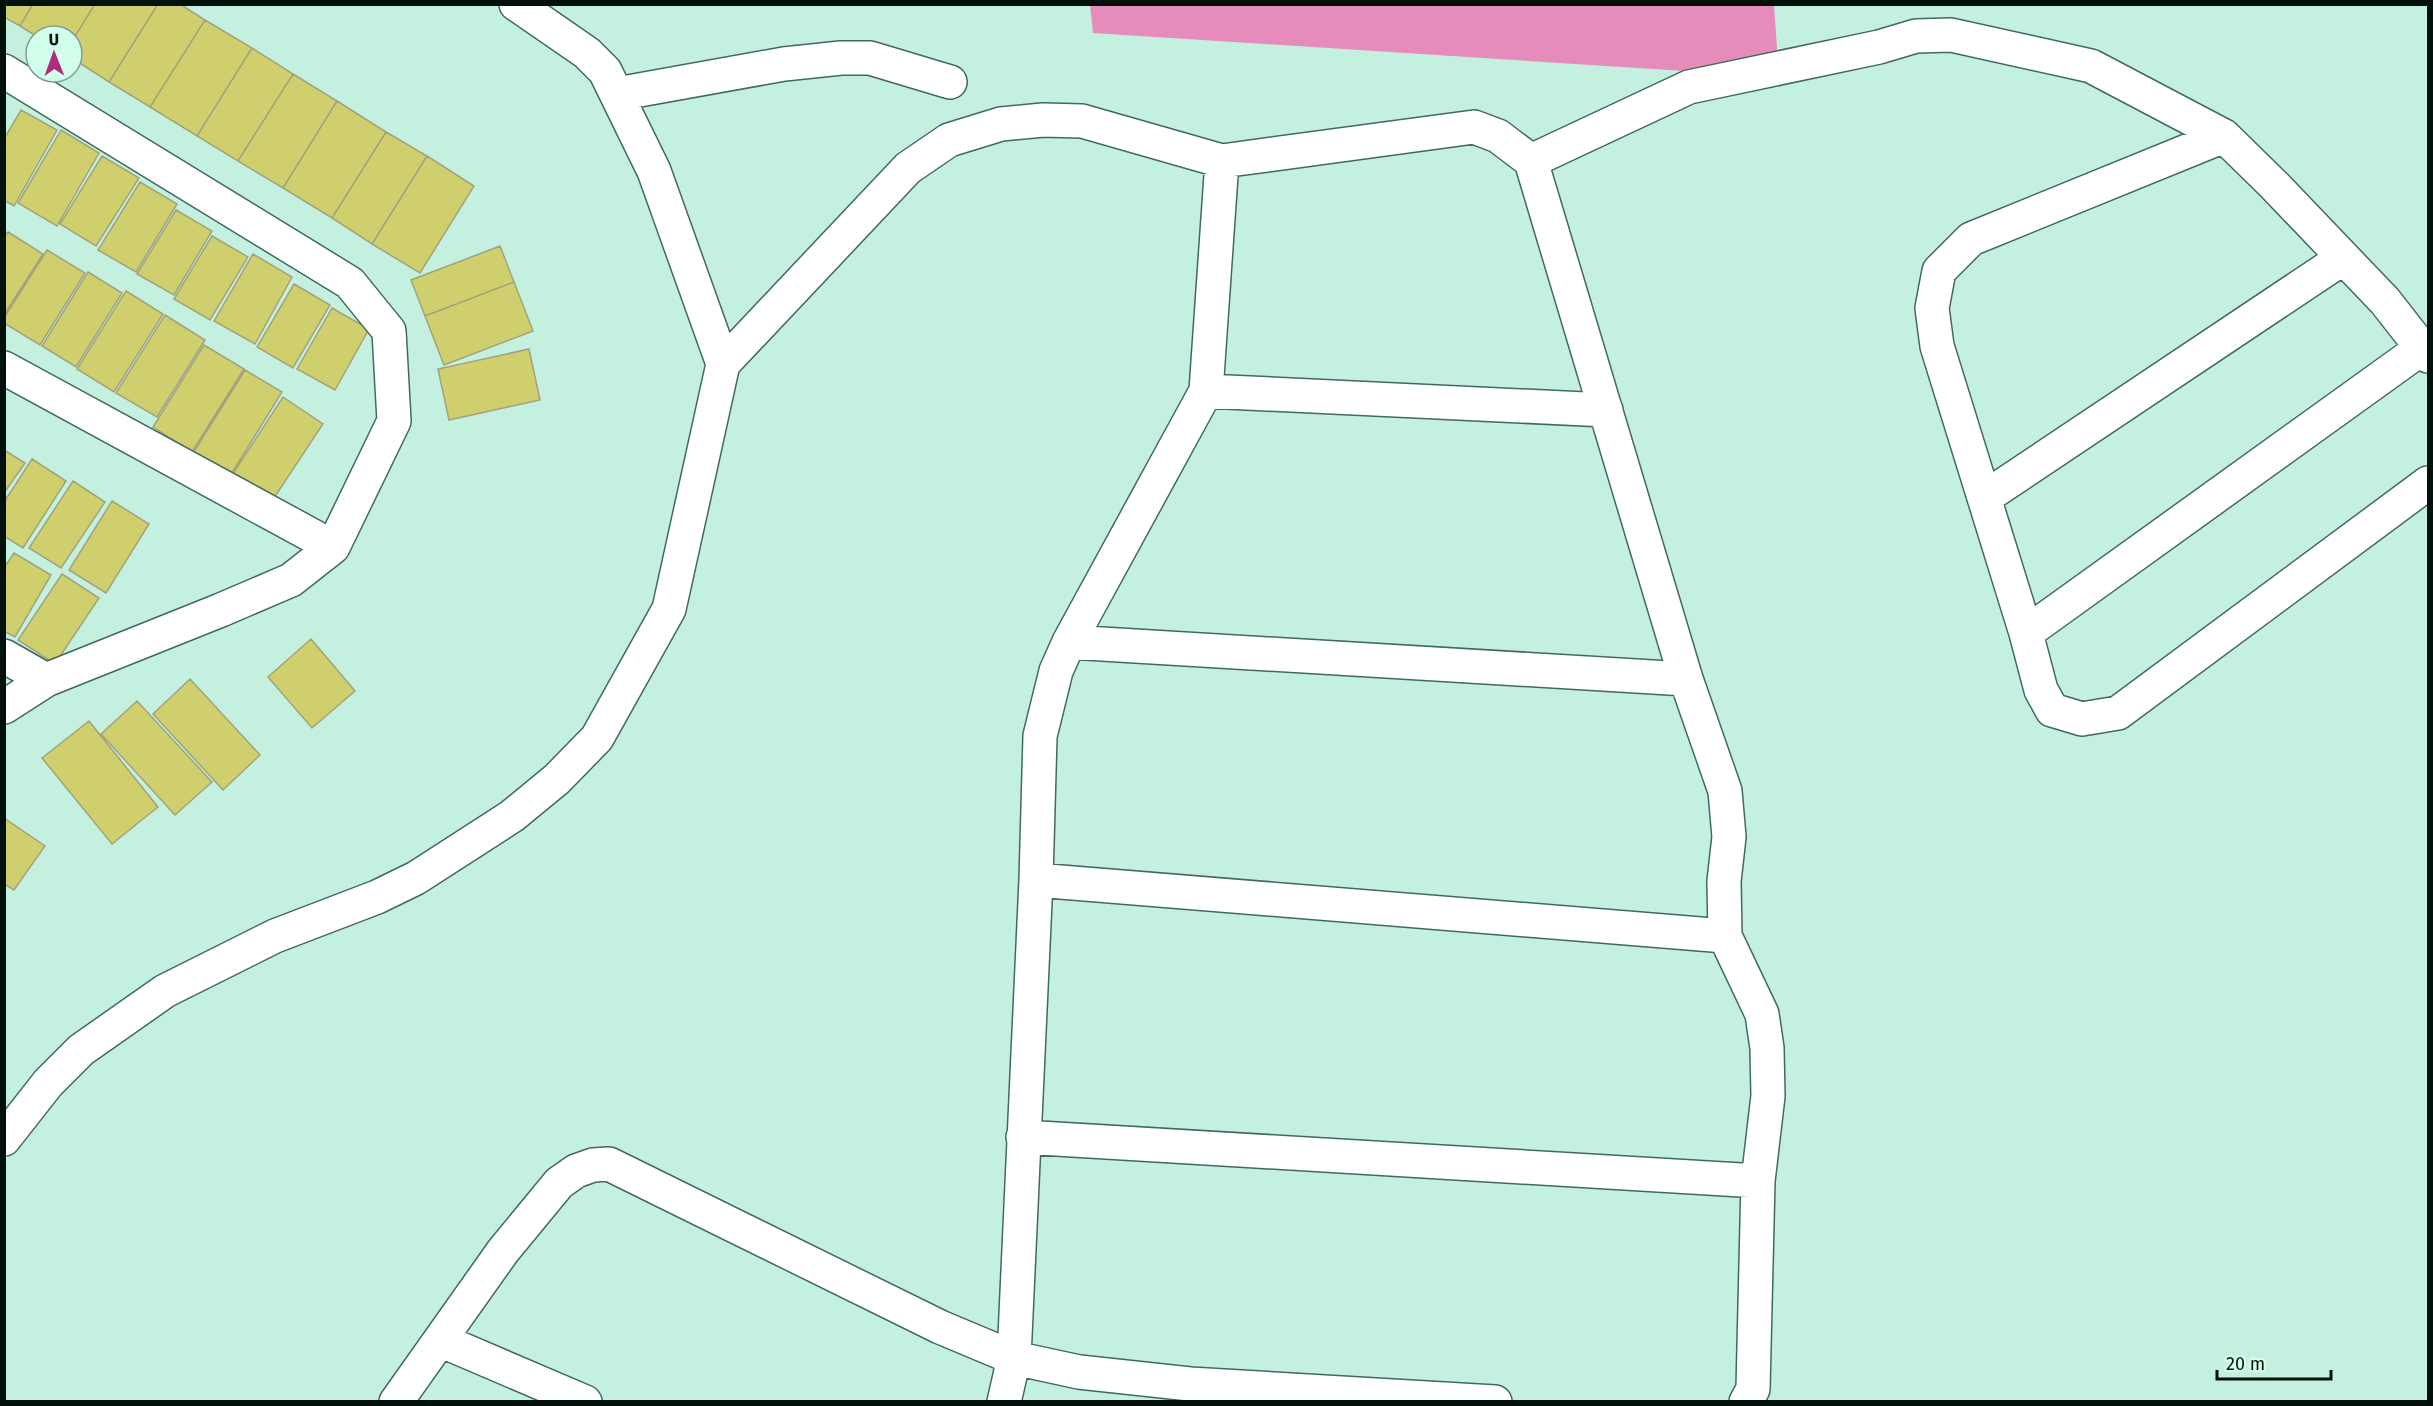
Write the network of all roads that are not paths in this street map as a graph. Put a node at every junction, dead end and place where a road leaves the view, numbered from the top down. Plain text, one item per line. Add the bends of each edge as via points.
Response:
1 (516, 4) edge
2 (4, 71) edge
3 (950, 82) dead end
4 (617, 94) junction
5 (2224, 136) junction
6 (1222, 161) junction
7 (1531, 161) junction
8 (2343, 258) junction
9 (2425, 352) edge
10 (723, 364) junction
11 (4, 368) edge
12 (1206, 391) junction
13 (1606, 410) junction
14 (2428, 483) edge
15 (1984, 498) junction
16 (333, 548) junction
17 (2026, 633) junction
18 (1069, 642) junction
19 (4, 656) edge
20 (1686, 679) junction
21 (46, 680) junction
22 (4, 707) edge
23 (1036, 880) junction
24 (1725, 936) junction
25 (1023, 1137) junction
26 (4, 1139) edge
27 (1758, 1181) junction
28 (440, 1340) junction
29 (1014, 1358) junction
30 (396, 1401) edge
31 (585, 1401) edge
32 (1004, 1401) edge
33 (1495, 1401) edge
34 (1746, 1401) edge

1 - 4 street via 587,53 605,71
2 - 16 street via 350,283 389,331 394,421
3 - 4 street via 870,58 841,58 784,64
4 - 10 street via 654,171
5 - 7 street via 2091,66 1951,35 1916,36 1689,87
5 - 8 street
5 - 15 street via 1971,239 1940,271 1932,308 1937,346
6 - 7 street via 1474,127 1498,136
6 - 10 street via 1082,122 1001,124 949,140 908,168
6 - 12 street
7 - 13 street
8 - 9 street via 2385,301
8 - 15 street
9 - 17 street
10 - 26 street via 669,609 597,738 557,779 512,816 416,878 255,946 165,991 122,1020 81,1050 48,1083
11 - 16 street
12 - 13 street
12 - 18 street
13 - 20 street
14 - 17 street via 2118,713 2082,719 2052,710 2041,690
15 - 17 street
16 - 21 street via 291,580
18 - 20 street
18 - 23 street via 1056,671 1040,736
19 - 21 street
20 - 24 street via 1725,791
21 - 22 street
23 - 24 street
23 - 25 street
24 - 27 street via 1762,1014 1767,1048 1768,1096
25 - 27 street
25 - 29 street
27 - 34 street via 1753,1389
28 - 29 street via 503,1251 560,1184 593,1164 609,1164 940,1327
28 - 30 street
28 - 31 street
29 - 32 street
29 - 33 street via 1079,1372 1190,1384

